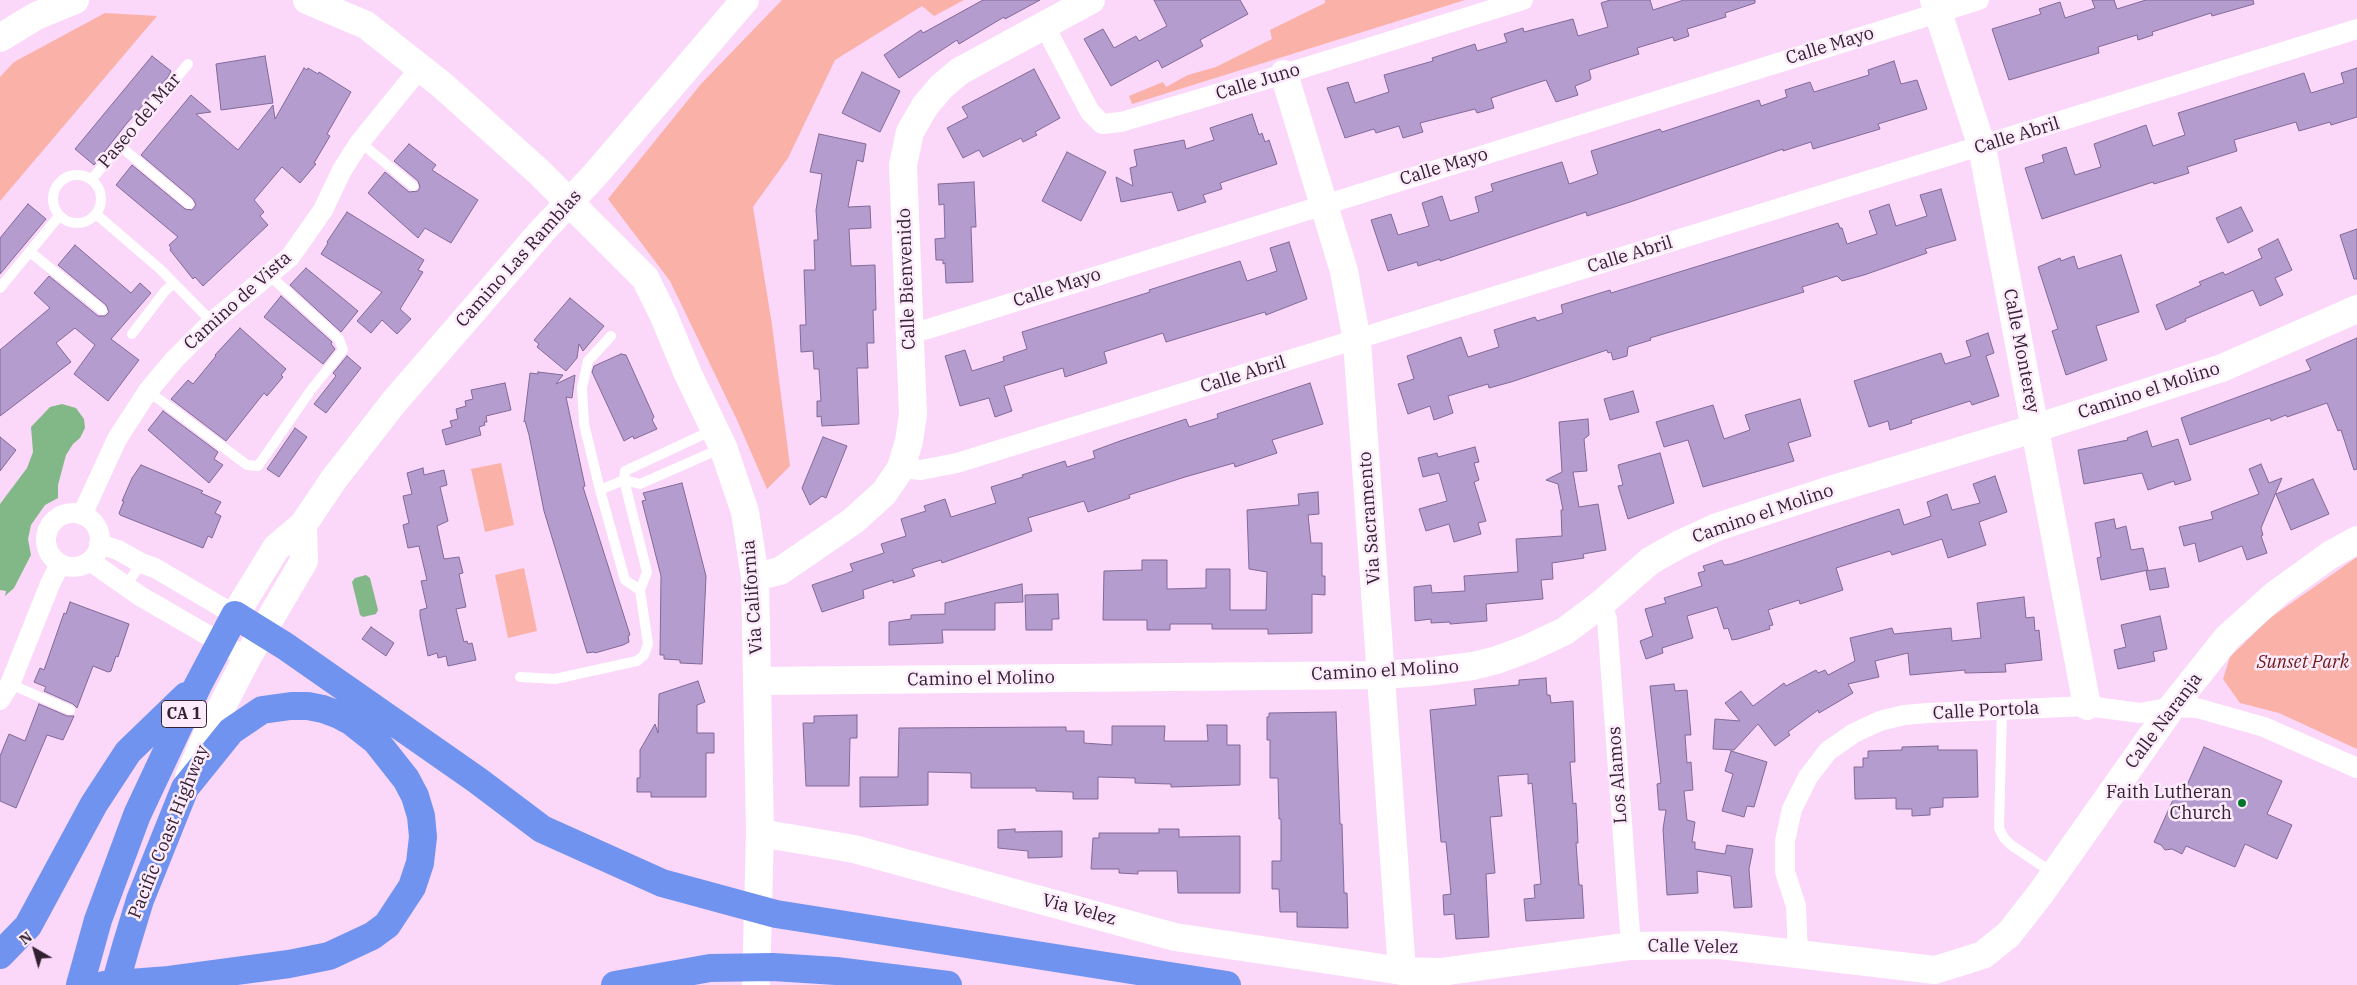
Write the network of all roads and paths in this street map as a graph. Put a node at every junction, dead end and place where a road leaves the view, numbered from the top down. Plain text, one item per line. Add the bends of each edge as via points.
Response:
1 (75, 0) edge
2 (307, 0) edge
3 (745, 0) edge
4 (1091, 0) edge
5 (1523, 0) edge
6 (1979, 0) edge
7 (1936, 6) edge
8 (1044, 25) junction
9 (2357, 29) edge
10 (0, 38) edge
11 (188, 64) dead end
12 (420, 68) junction
13 (1284, 74) junction
14 (360, 142) junction
15 (120, 146) junction
16 (1982, 147) junction
17 (92, 179) junction
18 (413, 186) dead end
19 (569, 202) junction
20 (189, 204) dead end
21 (1324, 204) junction
22 (96, 214) junction
23 (59, 216) junction
24 (30, 252) junction
25 (268, 275) junction
26 (174, 283) junction
27 (0, 288) edge
28 (2357, 309) edge
29 (102, 310) dead end
30 (212, 322) junction
31 (908, 333) junction
32 (132, 334) dead end
33 (611, 336) dead end
34 (1357, 341) junction
35 (148, 391) junction
36 (2036, 428) junction
37 (718, 438) junction
38 (901, 468) junction
39 (624, 480) junction
40 (600, 490) junction
41 (82, 515) junction
42 (303, 525) junction
43 (2357, 540) edge
44 (94, 552) junction
45 (141, 563) junction
46 (60, 564) junction
47 (755, 577) junction
48 (126, 586) junction
49 (640, 590) junction
50 (1601, 604) junction
51 (236, 615) junction
52 (262, 632) junction
53 (220, 642) junction
54 (247, 658) junction
55 (1381, 675) junction
56 (520, 677) dead end
57 (757, 681) junction
58 (198, 685) junction
59 (5, 692) edge
60 (2087, 706) junction
61 (2172, 707) junction
62 (70, 710) dead end
63 (2002, 710) junction
64 (2357, 768) edge
65 (184, 788) junction
66 (760, 833) junction
67 (2054, 874) junction
68 (1631, 946) junction
69 (0, 955) edge
70 (1798, 955) junction
71 (1982, 955) joint
72 (1402, 971) junction
73 (80, 985) edge
74 (104, 985) edge
75 (115, 985) edge
76 (614, 985) edge
77 (756, 985) edge
78 (948, 985) edge
79 (1227, 985) edge

1 - 10 street via 36,16
2 - 12 street, Via California via 366,26
3 - 19 street, Camino Las Ramblas
4 - 8 street, Calle Bienvenido
5 - 13 street, Calle Juno
6 - 7 street, Calle Mayo
7 - 16 street, Calle Monterey
7 - 21 street, Calle Mayo
8 - 13 street, Calle Juno via 1090,112 1102,124 1121,122
8 - 31 street, Calle Bienvenido via 960,71 925,106 910,132 903,166
9 - 16 street, Calle Abril
11 - 15 lane, Paseo del Mar
12 - 14 street, Camino de Vista
12 - 19 street, Via California
13 - 21 street, Via Sacramento
14 - 18 lane
14 - 25 street, Camino de Vista via 323,210 290,258
15 - 17 lane, Paseo del Mar
15 - 20 lane
16 - 34 street, Calle Abril
16 - 36 street, Calle Monterey
17 - 22 lane via 101,196
17 - 23 lane via 74,174 58,182 52,199
19 - 37 street, Via California via 645,278
19 - 42 street, Camino Las Ramblas via 394,402
21 - 31 street, Calle Mayo
21 - 34 street, Via Sacramento via 1344,271
22 - 23 lane via 90,220 74,223
22 - 26 lane
23 - 24 lane
24 - 27 lane
24 - 29 lane
25 - 30 street, Camino de Vista
25 - 35 lane via 339,339 343,350 258,466 247,465
26 - 30 lane
26 - 32 lane
28 - 36 street, Camino el Molino via 2222,368
30 - 35 street, Camino de Vista
31 - 38 street, Calle Bienvenido via 913,414
33 - 40 lane via 588,361 582,388 584,424
34 - 38 street, Calle Abril via 957,464 921,470
34 - 55 street, Via Sacramento
35 - 41 street, Camino de Vista via 117,439
36 - 50 street, Camino el Molino via 1717,527 1650,561
36 - 60 street, Calle Monterey
37 - 39 lane via 640,484
37 - 39 lane via 625,471
37 - 47 street, Via California via 745,512
38 - 47 street, Calle Bienvenido via 884,493 853,521 780,571
39 - 40 lane
39 - 49 lane via 647,572
40 - 49 lane via 625,580
41 - 44 street via 96,526 99,535
41 - 46 street via 64,515 50,525 48,551
42 - 51 street, Camino Las Ramblas via 276,548
42 - 52 street via 304,561
43 - 61 street, Calle Naranja via 2276,594 2227,638
44 - 45 street via 118,550
44 - 46 street via 75,566
44 - 48 street via 108,573
45 - 48 lane
45 - 51 street
46 - 59 street
47 - 57 street, Via California
48 - 53 street
49 - 56 lane via 648,644 637,661 555,679
50 - 55 street, Camino el Molino via 1564,631 1497,660 1473,666
50 - 68 street, Los Alamos via 1607,619
51 - 52 highway
51 - 53 highway, Pacific Coast Highway / CA 1
52 - 54 street, Pacific Coast Highway / CA 1
52 - 79 highway via 477,780 542,829 662,883 776,914
53 - 54 street
53 - 58 highway, Pacific Coast Highway / CA 1
54 - 65 street, Pacific Coast Highway / CA 1
55 - 57 street, Camino el Molino
55 - 72 street, Via Sacramento
57 - 66 street, Via California
58 - 69 highway via 128,752 94,804 28,926
58 - 73 highway, Pacific Coast Highway / CA 1 via 137,815 98,920
59 - 62 lane
60 - 61 street, Calle Portola via 2140,713
60 - 63 street, Calle Portola
61 - 64 street, Calle Portola via 2197,708 2264,728
61 - 67 street, Calle Naranja
63 - 67 lane via 1999,828 2011,845
63 - 70 street, Calle Portola via 1904,715 1854,733 1828,751 1808,778 1792,809 1785,841 1785,872 1796,906
65 - 74 highway via 231,731 262,710 291,706 323,709 352,722 376,741 415,796 423,837 420,863 412,887 387,925 372,936 329,956 169,980
65 - 75 highway, Pacific Coast Highway / CA 1 via 140,900
66 - 72 street, Via Velez via 854,849 1175,937
66 - 77 street, Via California
67 - 71 street, Calle Naranja via 2009,934
68 - 70 street, Calle Velez via 1720,945
68 - 72 street, Calle Velez via 1440,972
70 - 71 street, Calle Velez via 1935,970
76 - 78 highway via 710,968 773,967 836,970

